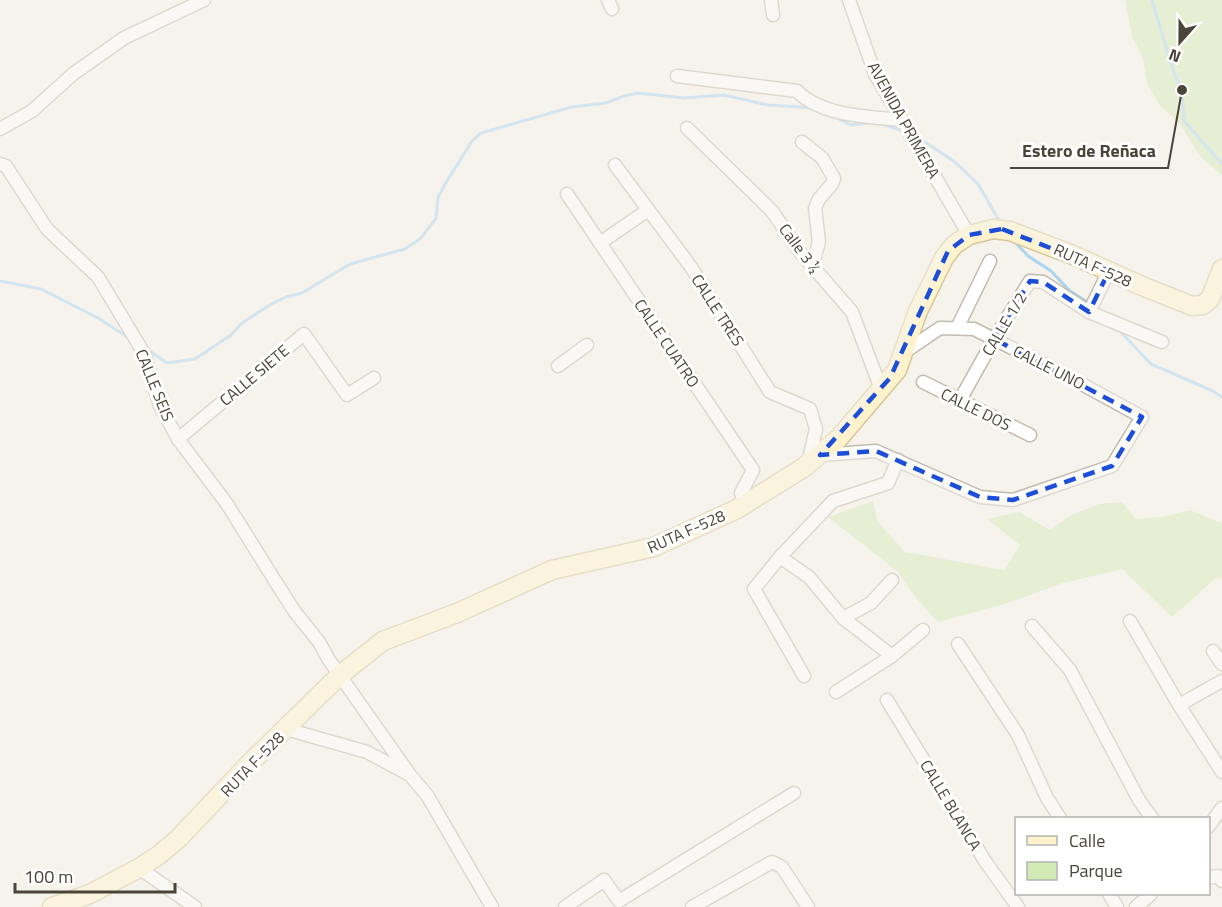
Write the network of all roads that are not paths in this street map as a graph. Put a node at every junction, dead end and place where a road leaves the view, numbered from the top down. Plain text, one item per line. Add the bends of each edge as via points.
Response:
1 (204, 0) edge
2 (771, 0) edge
3 (849, 0) edge
4 (773, 15) dead end
5 (677, 76) dead end
6 (902, 120) junction
7 (687, 128) dead end
8 (0, 129) edge
9 (802, 142) dead end
10 (0, 164) edge
11 (615, 165) dead end
12 (567, 194) dead end
13 (648, 210) junction
14 (969, 235) junction
15 (600, 243) junction
16 (990, 261) dead end
17 (812, 266) junction
18 (1222, 269) edge
19 (1109, 271) junction
20 (1089, 312) junction
21 (957, 328) junction
22 (994, 339) junction
23 (1162, 342) dead end
24 (903, 353) junction
25 (573, 355) dead end
26 (558, 366) dead end
27 (374, 378) dead end
28 (923, 382) dead end
29 (882, 389) junction
30 (960, 400) junction
31 (1030, 435) dead end
32 (178, 439) junction
33 (814, 454) junction
34 (898, 460) junction
35 (743, 499) junction
36 (780, 557) junction
37 (891, 580) dead end
38 (843, 618) junction
39 (1130, 621) dead end
40 (1032, 626) dead end
41 (923, 630) dead end
42 (958, 644) dead end
43 (1213, 651) dead end
44 (892, 656) junction
45 (1222, 664) edge
46 (340, 675) junction
47 (804, 676) dead end
48 (1222, 681) edge
49 (836, 692) dead end
50 (887, 700) dead end
51 (1179, 705) junction
52 (286, 729) junction
53 (1222, 772) edge
54 (410, 775) junction
55 (794, 793) dead end
56 (1222, 808) edge
57 (1059, 817) edge
58 (1151, 817) edge
59 (1210, 826) edge
60 (139, 868) junction
61 (1151, 895) edge
62 (1140, 906) edge
63 (52, 907) edge
64 (195, 907) edge
65 (492, 907) edge
66 (565, 907) edge
67 (692, 907) edge
68 (808, 907) edge
69 (1018, 907) edge

1 - 8 street via 124,38 73,74 32,111
2 - 4 street
3 - 6 street, AVENIDA PRIMERA via 875,74
5 - 6 street via 797,91 806,100 854,116
6 - 14 street, AVENIDA PRIMERA
7 - 17 street, Calle 3 ½ via 772,211
9 - 17 street via 822,158 834,178 815,208 819,242
10 - 32 street, CALLE SEIS via 6,166 47,229 98,278 146,355 160,406
11 - 13 street, CALLE TRES
12 - 15 street, CALLE CUATRO
13 - 15 street
13 - 33 street, CALLE TRES via 691,267 770,392 810,409 816,429
14 - 19 main road, RUTA F-528 via 985,230 1010,231
14 - 24 main road, RUTA F-528 via 944,258
15 - 35 street, CALLE CUATRO via 753,470
16 - 21 street
17 - 29 street, Calle 3 ½ via 852,312
18 - 19 main road, RUTA F-528 via 1210,300 1195,306
19 - 20 street
20 - 22 street, CALLE 1/2 via 1042,282 1030,281
20 - 23 street, CALLE 1/2
21 - 22 street, CALLE UNO via 974,329
21 - 24 street, CALLE UNO via 940,328
22 - 30 street, CALLE 1/2
22 - 34 street, CALLE UNO via 1142,417 1112,466 1013,500 980,497
24 - 29 main road, RUTA F-528 via 897,370
25 - 26 street via 587,345
27 - 32 street, CALLE SIETE via 347,395 304,334
28 - 30 street, CALLE DOS
29 - 33 main road, RUTA F-528 via 839,438
30 - 31 street, CALLE DOS
32 - 46 street, CALLE SEIS via 227,504
33 - 34 street via 876,451
33 - 35 main road, RUTA F-528
34 - 36 street via 888,483 833,501
35 - 46 main road, RUTA F-528 via 654,547 552,570 383,641
36 - 38 street via 809,577
36 - 47 street via 754,589
37 - 38 street via 871,603
38 - 44 street
39 - 51 street
40 - 58 street via 1070,670
41 - 44 street
42 - 57 street via 1018,735
43 - 45 street
44 - 49 street
46 - 52 main road, RUTA F-528
46 - 54 street, CALLE SEIS
48 - 51 street
50 - 69 street, CALLE BLANCA via 985,861
51 - 53 street
52 - 54 street via 367,752
52 - 60 main road, RUTA F-528 via 179,838
54 - 65 street, CALLE SEIS via 427,795
55 - 66 street via 619,901 604,880
56 - 59 street
60 - 63 main road, RUTA F-528 via 90,894
60 - 64 street
61 - 62 street
67 - 68 street via 772,862 782,867

